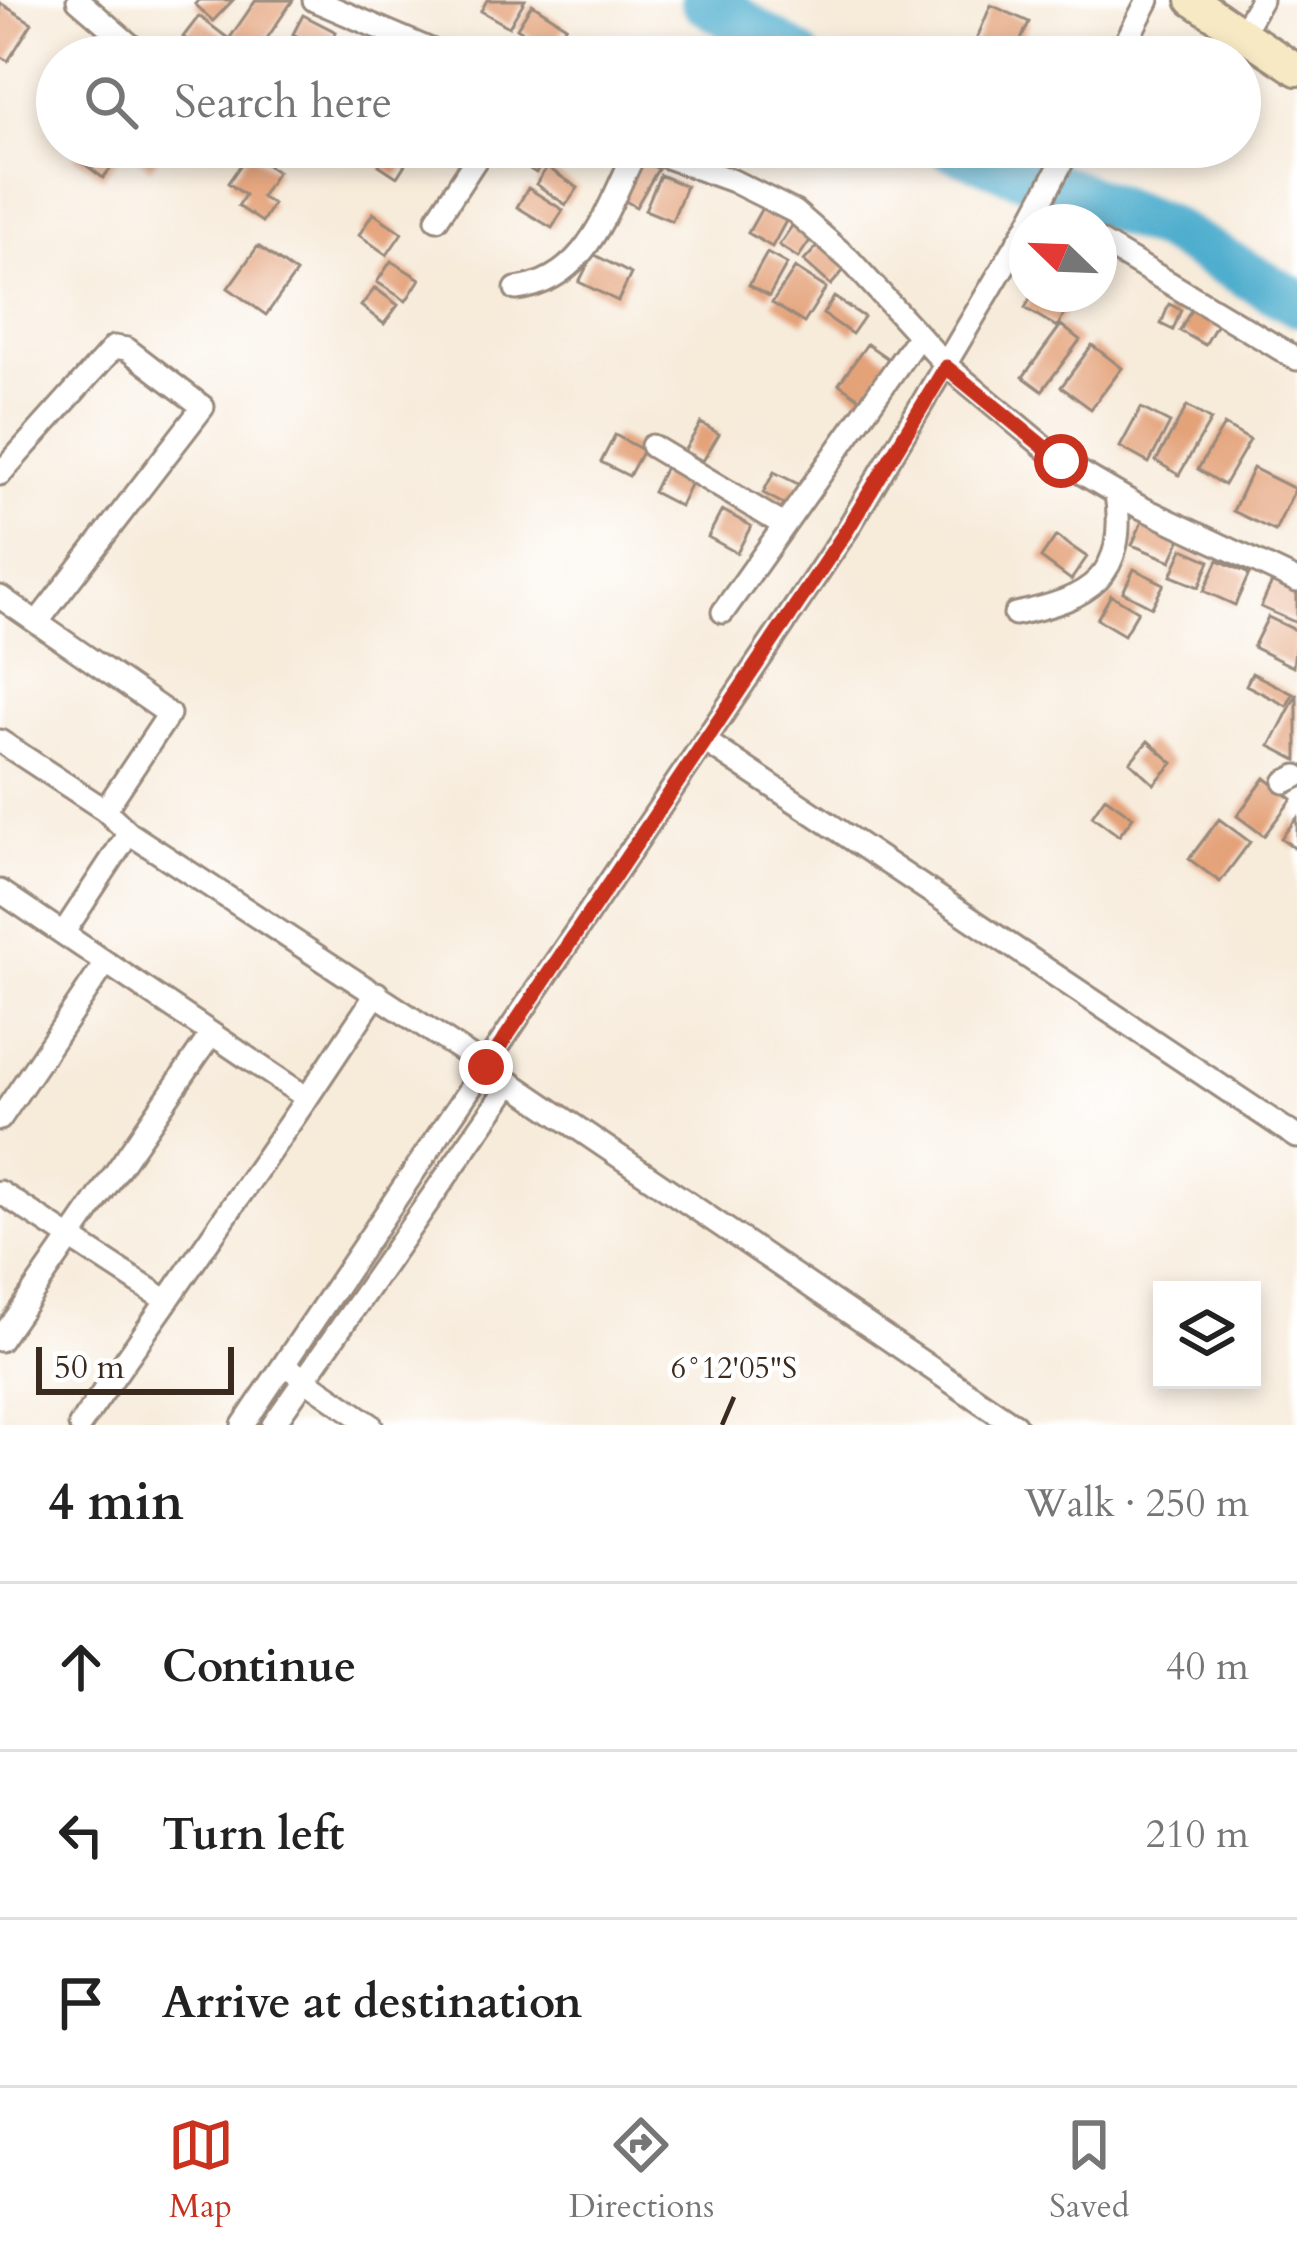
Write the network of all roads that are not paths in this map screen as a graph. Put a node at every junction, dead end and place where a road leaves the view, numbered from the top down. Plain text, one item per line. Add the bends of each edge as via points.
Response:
1 (78, 0) edge
2 (314, 0) edge
3 (1148, 0) edge
4 (1261, 0) edge
5 (1195, 1) edge
6 (1242, 33) junction
7 (120, 36) edge
8 (398, 36) edge
9 (1129, 36) edge
10 (1246, 36) edge
11 (1261, 46) edge
12 (1297, 70) edge
13 (470, 168) edge
14 (628, 168) edge
15 (698, 168) edge
16 (1060, 168) edge
17 (1043, 204) edge
18 (437, 219) dead end
19 (1117, 252) edge
20 (1009, 263) edge
21 (516, 289) dead end
22 (918, 337) junction
23 (1297, 359) edge
24 (946, 367) junction
25 (652, 446) dead end
26 (0, 474) edge
27 (1116, 493) junction
28 (782, 524) junction
29 (1297, 580) edge
30 (0, 596) edge
31 (723, 612) dead end
32 (1015, 614) dead end
33 (39, 620) junction
34 (0, 741) edge
35 (705, 741) junction
36 (104, 810) junction
37 (129, 833) junction
38 (0, 891) edge
39 (64, 932) junction
40 (104, 964) junction
41 (376, 993) junction
42 (210, 1036) junction
43 (486, 1067) junction
44 (511, 1083) junction
45 (307, 1098) junction
46 (0, 1119) edge
47 (1297, 1137) edge
48 (0, 1192) edge
49 (66, 1237) junction
50 (167, 1301) junction
51 (0, 1340) edge
52 (295, 1372) junction
53 (80, 1425) edge
54 (243, 1425) edge
55 (273, 1425) edge
56 (371, 1425) edge
57 (1015, 1425) edge

1 - 7 street
2 - 8 street
3 - 9 street
4 - 6 street
5 - 6 main road
6 - 10 main road
11 - 12 main road
13 - 18 street
14 - 21 street via 580,258 547,285
15 - 22 street via 795,212
16 - 17 street
19 - 23 street
20 - 24 street
22 - 24 street
22 - 28 street
24 - 27 street via 1061,461
24 - 35 street
25 - 28 street
26 - 33 street via 114,347 202,406
27 - 29 street
27 - 32 street via 1121,530 1101,578 1070,602
28 - 31 street
30 - 33 street
33 - 36 street via 169,714
34 - 36 street
35 - 43 street
35 - 47 street
36 - 37 street
37 - 39 street
37 - 41 street
38 - 39 street
39 - 40 street
40 - 42 street
40 - 46 street
41 - 43 street
41 - 45 street
42 - 45 street
42 - 49 street
43 - 44 street
43 - 52 street
44 - 52 street
44 - 57 street
45 - 50 street
48 - 49 street
49 - 50 street
49 - 51 street
50 - 53 street
52 - 54 street
52 - 55 street
52 - 56 street

